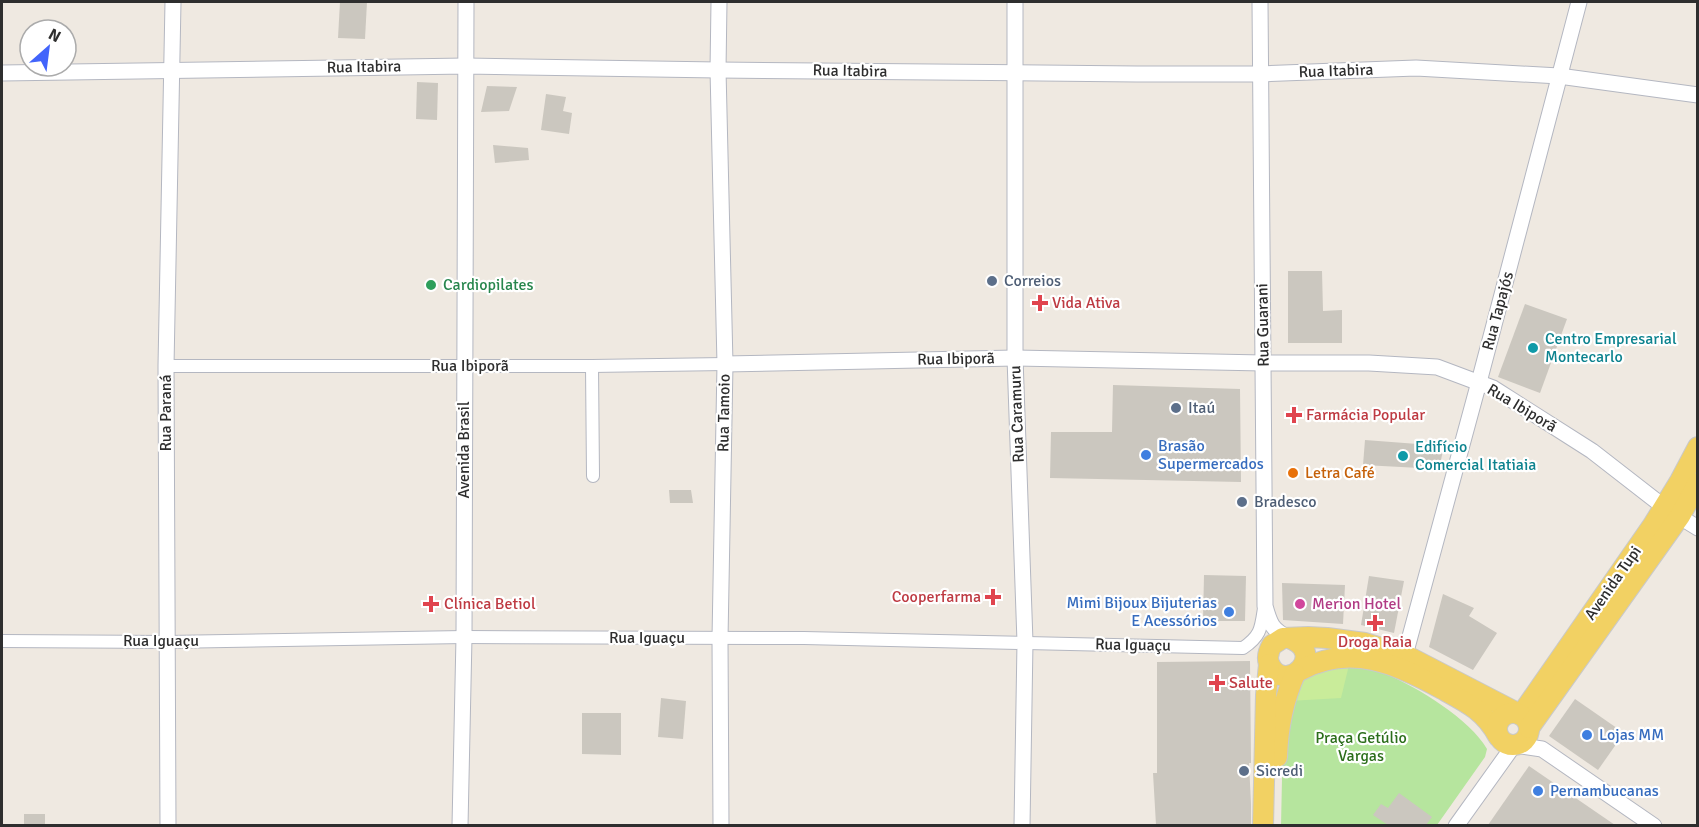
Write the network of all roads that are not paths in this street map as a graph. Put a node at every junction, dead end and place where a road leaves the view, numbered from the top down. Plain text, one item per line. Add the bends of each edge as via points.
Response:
1 (172, 2) edge
2 (466, 2) edge
3 (719, 2) edge
4 (1015, 2) edge
5 (1260, 2) edge
6 (1579, 2) edge
7 (466, 66) junction
8 (718, 70) junction
9 (172, 71) junction
10 (2, 73) edge
11 (1015, 73) junction
12 (1260, 74) junction
13 (1559, 76) junction
14 (1698, 95) edge
15 (1016, 358) junction
16 (1263, 363) junction
17 (725, 364) junction
18 (166, 366) junction
19 (464, 366) junction
20 (592, 366) junction
21 (1479, 382) junction
22 (1698, 447) edge
23 (593, 476) dead end
24 (1698, 483) edge
25 (1672, 512) junction
26 (1698, 528) edge
27 (1265, 606) junction
28 (464, 638) junction
29 (1289, 638) junction
30 (720, 639) junction
31 (2, 641) edge
32 (166, 642) junction
33 (1025, 642) junction
34 (1243, 648) junction
35 (1405, 655) junction
36 (1269, 664) junction
37 (1298, 672) junction
38 (1525, 722) junction
39 (1506, 741) junction
40 (168, 825) edge
41 (460, 825) edge
42 (721, 825) edge
43 (1022, 825) edge
44 (1263, 825) edge
45 (1275, 825) edge
46 (1456, 825) edge
47 (1654, 825) edge

1 - 9 street, Rua Paraná
2 - 7 street, Avenida Brasil
3 - 8 street, Rua Tamoio
4 - 11 street, Rua Caramuru
5 - 12 street, Rua Guarani
6 - 13 street, Rua Tapajós
7 - 8 street, Rua Itabira
7 - 9 street, Rua Itabira
7 - 19 street, Avenida Brasil
8 - 11 street, Rua Itabira
8 - 17 street, Rua Tamoio
9 - 10 street, Rua Itabira
9 - 18 street, Rua Paraná
11 - 12 street, Rua Itabira
11 - 15 street, Rua Caramuru
12 - 13 street, Rua Itabira via 1416,68
12 - 16 street, Rua Guarani
13 - 14 street, Rua Itabira
13 - 21 street, Rua Tapajós
15 - 16 street, Rua Ibiporã
15 - 17 street, Rua Ibiporã
15 - 33 street, Rua Caramuru
16 - 21 street, Rua Ibiporã via 1437,367
16 - 27 street, Rua Guarani
17 - 20 street, Rua Ibiporã
17 - 30 street, Rua Tamoio
18 - 19 street, Rua Ibiporã
18 - 32 street, Rua Paraná
19 - 20 street, Rua Ibiporã
19 - 28 street, Avenida Brasil
20 - 23 street
21 - 25 street, Rua Ibiporã via 1592,452
21 - 35 street, Rua Tapajós
22 - 25 main road, Avenida Tupi via 1680,481
24 - 25 main road, Avenida Tupi
25 - 26 street, Rua Ibiporã
25 - 38 main road, Avenida Tupi
27 - 29 street, Rua Guarani via 1272,626
27 - 34 street via 1259,634
28 - 30 street, Rua Iguaçu
28 - 32 street, Rua Iguaçu
28 - 41 street, Avenida Brasil
29 - 35 main road via 1365,643
29 - 36 main road via 1276,640 1272,645 1268,651
29 - 37 main road via 1305,651 1304,664
30 - 33 street, Rua Iguaçu
30 - 42 street, Rua Tamoio
31 - 32 street, Rua Iguaçu
32 - 40 street, Rua Paraná
33 - 34 street, Rua Iguaçu
33 - 43 street, Rua Caramuru
34 - 36 street via 1262,655
35 - 38 main road
36 - 37 main road via 1282,675
36 - 44 main road
37 - 39 main road via 1332,658 1385,662 1459,698 1491,722
37 - 45 main road via 1282,709
38 - 39 main road, Avenida Tupi via 1525,740
38 - 39 main road via 1510,714 1500,720 1497,730
39 - 46 street
39 - 47 street via 1542,749

